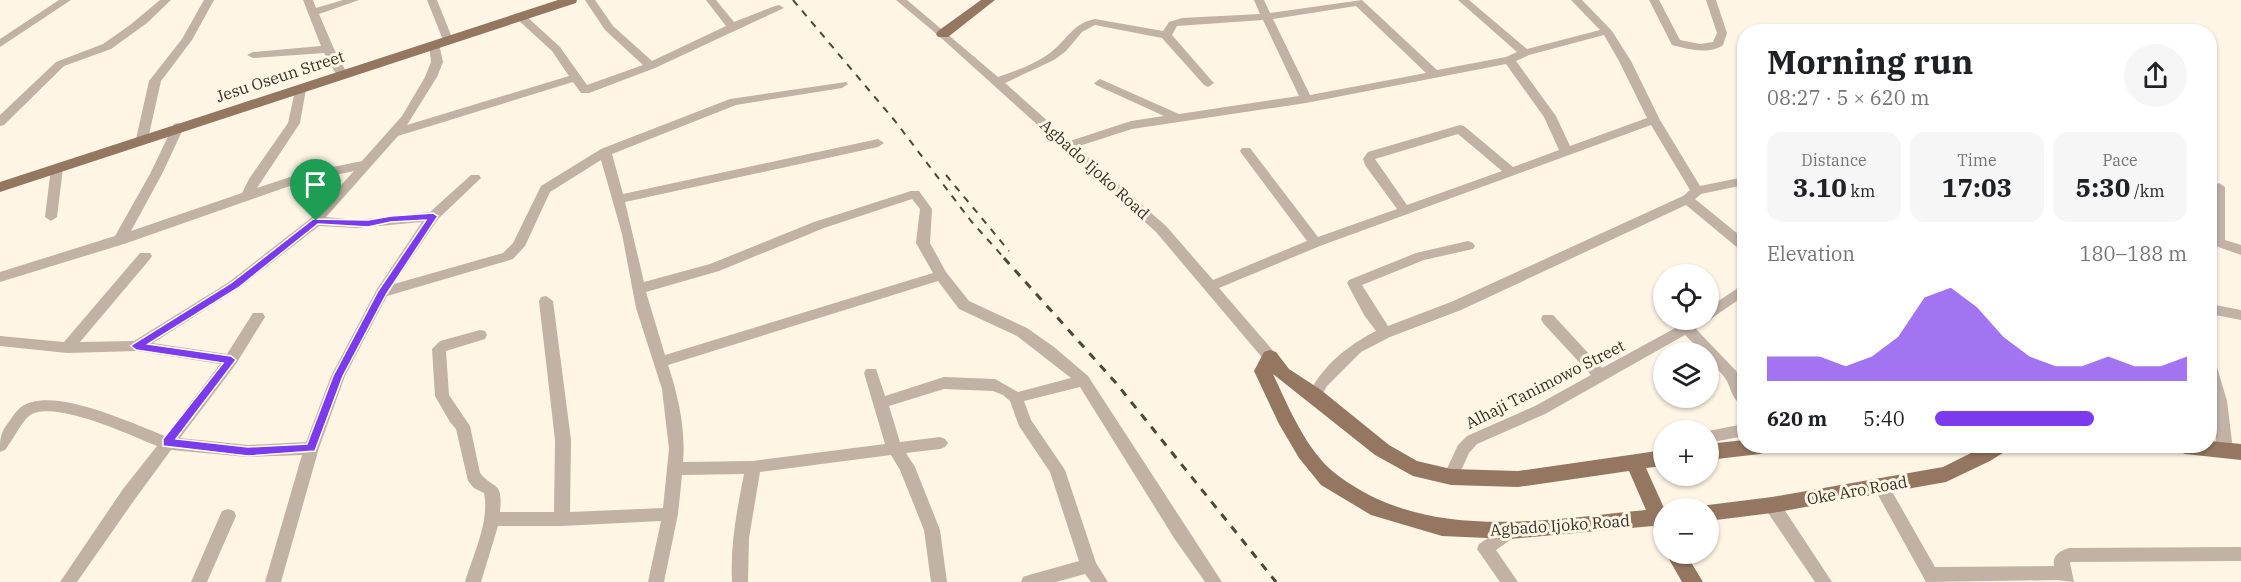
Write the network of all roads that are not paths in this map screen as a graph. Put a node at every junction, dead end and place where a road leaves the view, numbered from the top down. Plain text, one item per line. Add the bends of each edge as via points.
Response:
1 (66, 0) edge
2 (166, 0) edge
3 (209, 0) edge
4 (308, 0) edge
5 (354, 0) edge
6 (432, 0) edge
7 (570, 0) edge
8 (590, 0) edge
9 (711, 0) edge
10 (901, 0) edge
11 (989, 0) edge
12 (1258, 0) edge
13 (1463, 0) edge
14 (1576, 0) edge
15 (1654, 0) edge
16 (1711, 0) edge
17 (1357, 1) edge
18 (778, 8) dead end
19 (313, 12) junction
20 (521, 17) junction
21 (1265, 17) junction
22 (732, 27) junction
23 (1607, 32) junction
24 (944, 34) junction
25 (1166, 35) junction
26 (6, 36) edge
27 (441, 42) junction
28 (0, 44) edge
29 (328, 50) junction
30 (1525, 53) junction
31 (253, 55) dead end
32 (1509, 60) junction
33 (651, 66) junction
34 (342, 75) junction
35 (1435, 75) junction
36 (577, 77) junction
37 (997, 82) junction
38 (1100, 83) dead end
39 (1208, 83) dead end
40 (842, 84) dead end
41 (300, 89) junction
42 (1306, 99) junction
43 (478, 107) junction
44 (491, 115) dead end
45 (1176, 117) junction
46 (1654, 120) junction
47 (0, 122) edge
48 (178, 127) junction
49 (395, 133) junction
50 (142, 139) junction
51 (878, 142) dead end
52 (1069, 145) junction
53 (1246, 151) dead end
54 (1566, 151) junction
55 (605, 152) junction
56 (366, 164) junction
57 (57, 168) junction
58 (1511, 172) junction
59 (475, 178) dead end
60 (1737, 183) edge
61 (2219, 187) dead end
62 (0, 188) edge
63 (1692, 195) junction
64 (247, 196) junction
65 (618, 199) junction
66 (2217, 209) edge
67 (1405, 211) junction
68 (433, 216) junction
69 (51, 217) dead end
70 (316, 221) junction
71 (1737, 239) edge
72 (119, 241) junction
73 (2217, 242) edge
74 (1315, 243) junction
75 (1468, 246) dead end
76 (2241, 250) edge
77 (145, 256) dead end
78 (941, 275) junction
79 (0, 277) edge
80 (1210, 287) junction
81 (638, 289) junction
82 (382, 293) junction
83 (1737, 294) edge
84 (546, 301) dead end
85 (1719, 307) edge
86 (2217, 310) edge
87 (2241, 315) edge
88 (258, 317) dead end
89 (1548, 318) dead end
90 (1686, 330) edge
91 (1689, 330) edge
92 (1385, 333) junction
93 (480, 335) dead end
94 (0, 341) edge
95 (136, 346) junction
96 (68, 348) junction
97 (1270, 357) junction
98 (231, 360) junction
99 (660, 362) junction
100 (871, 373) dead end
101 (1600, 375) junction
102 (1083, 380) junction
103 (1737, 390) edge
104 (1315, 395) junction
105 (1016, 398) junction
106 (881, 403) junction
107 (2217, 406) edge
108 (1737, 433) edge
109 (1719, 441) edge
110 (167, 442) junction
111 (939, 443) dead end
112 (1719, 445) edge
113 (0, 446) edge
114 (1737, 446) edge
115 (894, 447) junction
116 (311, 448) junction
117 (2217, 449) edge
118 (2233, 451) edge
119 (1988, 453) edge
120 (1653, 459) edge
121 (1634, 462) junction
122 (753, 467) junction
123 (674, 469) junction
124 (1451, 477) junction
125 (1881, 486) junction
126 (1653, 503) edge
127 (1772, 505) junction
128 (1719, 512) edge
129 (670, 514) junction
130 (228, 516) dead end
131 (491, 519) junction
132 (561, 519) junction
133 (1653, 523) edge
134 (1510, 531) junction
135 (2241, 554) edge
136 (1682, 564) edge
137 (1089, 566) junction
138 (2064, 577) edge
139 (1932, 578) edge
140 (68, 582) edge
141 (199, 582) edge
142 (273, 582) edge
143 (473, 582) edge
144 (656, 582) edge
145 (740, 582) edge
146 (939, 582) edge
147 (1029, 582) edge
148 (1100, 582) edge
149 (1214, 582) edge
150 (1510, 582) edge
151 (1693, 582) edge
152 (1824, 582) edge

1 - 26 street
2 - 47 street via 99,51 60,64
3 - 50 street via 187,40 155,81
4 - 19 street
5 - 19 street
6 - 27 street
7 - 20 main road, Jesu Oseun Street
8 - 33 street via 609,28
9 - 22 street
10 - 24 street, Agbado Ijoko Road
11 - 24 main road
12 - 21 street
13 - 30 street
14 - 23 street
15 - 16 street via 1676,43 1700,47 1718,45 1722,33
17 - 21 street
17 - 35 street
18 - 22 street
19 - 29 street
20 - 27 main road, Jesu Oseun Street
20 - 36 street via 556,49
21 - 25 street via 1177,22
21 - 42 street
22 - 33 street
23 - 30 street
23 - 46 street
24 - 37 street, Agbado Ijoko Road
25 - 37 street via 1085,22 1058,52 1037,66
25 - 39 street
26 - 28 street
27 - 34 main road, Jesu Oseun Street
27 - 49 street via 431,77
29 - 31 street
29 - 34 street
30 - 32 street
32 - 35 street
32 - 54 street via 1550,117
33 - 36 street via 585,90
34 - 41 main road, Jesu Oseun Street
35 - 42 street
36 - 43 street
37 - 52 street, Agbado Ijoko Road
38 - 45 street
40 - 55 street via 728,104
41 - 48 main road, Jesu Oseun Street
41 - 64 street via 294,123
42 - 45 street
43 - 44 street
43 - 49 street
45 - 52 street via 1131,125
46 - 54 street
46 - 63 street
48 - 50 main road, Jesu Oseun Street
48 - 72 street
49 - 56 street
50 - 57 main road, Jesu Oseun Street
51 - 65 street
52 - 80 street, Agbado Ijoko Road via 1174,242
53 - 74 street
54 - 58 street
55 - 65 street
55 - 82 street via 545,189 518,246 508,256
56 - 64 street via 299,178
56 - 70 street
57 - 62 main road, Jesu Oseun Street
57 - 69 street
58 - 67 street
58 - 67 street via 1460,129 1372,155 1371,165
59 - 68 street
60 - 63 street
61 - 66 street
63 - 71 street
63 - 92 street via 1456,306
64 - 72 street
65 - 81 street
67 - 74 street
68 - 70 street via 368,224
68 - 82 street
70 - 95 street via 234,285
72 - 79 street
73 - 76 street
74 - 80 street
75 - 92 street via 1421,256 1354,283
77 - 96 street
78 - 81 street via 923,243 926,209 915,194 819,225 714,268
78 - 99 street
78 - 102 street via 964,305 1022,332
80 - 97 street, Agbado Ijoko Road
81 - 99 street
82 - 116 street via 338,376
83 - 85 street
84 - 132 street via 563,440
86 - 87 street
88 - 98 street
89 - 101 street
90 - 101 street, Alhaji Tanimowo Street
91 - 103 street via 1734,378
92 - 104 street via 1356,348 1322,382
93 - 131 street via 445,345 439,354 442,396 463,426 473,476 493,494
94 - 96 street
95 - 96 street
95 - 98 street
97 - 104 main road, Agbado Ijoko Road via 1283,374
97 - 134 main road, Agbado Ijoko Road via 1263,371 1265,378 1306,453 1328,479 1378,509 1442,528
98 - 110 street
99 - 123 street via 675,430
100 - 106 street
101 - 124 street, Alhaji Tanimowo Street via 1540,410 1472,440 1463,449
102 - 105 street
102 - 149 street
104 - 124 main road, Agbado Ijoko Road via 1382,450 1413,468
105 - 106 street via 995,385 945,384
105 - 137 street via 1024,422 1057,470
106 - 115 street
107 - 118 street
108 - 109 street
110 - 113 street via 54,405 33,407 23,413
110 - 116 street via 248,451
110 - 140 street
111 - 115 street
112 - 114 main road
115 - 122 street
115 - 146 street via 907,467 932,530
116 - 142 street
117 - 118 main road
119 - 125 main road, Oke Aro Road via 1946,474
120 - 121 main road
121 - 124 main road, Agbado Ijoko Road via 1518,479
121 - 126 main road
122 - 123 street
122 - 145 street via 742,524
123 - 129 street
125 - 127 main road, Oke Aro Road
125 - 139 street
127 - 128 main road, Oke Aro Road
127 - 152 street
129 - 132 street
129 - 144 street
130 - 141 street
131 - 132 street
131 - 143 street
133 - 134 main road, Agbado Ijoko Road
134 - 150 street via 1485,549
135 - 138 street via 2068,555 2061,560
136 - 151 main road
137 - 147 street
137 - 148 street
138 - 139 street

